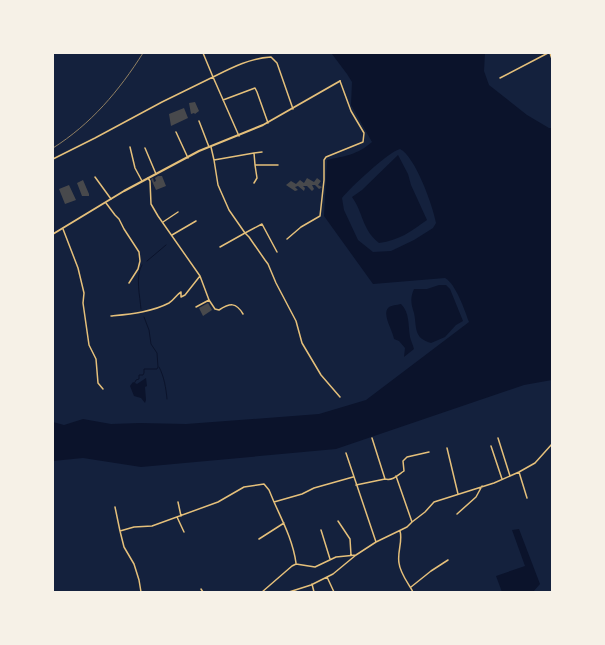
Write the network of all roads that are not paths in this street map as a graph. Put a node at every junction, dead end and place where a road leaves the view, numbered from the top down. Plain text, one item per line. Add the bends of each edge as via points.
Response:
1 (203, 53) edge
2 (549, 53) edge
3 (552, 59) edge
4 (213, 77) junction
5 (500, 78) dead end
6 (340, 82) joint
7 (223, 100) junction
8 (293, 109) junction
9 (199, 121) dead end
10 (268, 123) junction
11 (176, 132) dead end
12 (239, 136) junction
13 (130, 147) dead end
14 (210, 147) junction
15 (145, 148) dead end
16 (262, 152) dead end
17 (254, 153) junction
18 (188, 158) junction
19 (53, 159) edge
20 (214, 160) junction
21 (255, 165) junction
22 (278, 165) dead end
23 (156, 174) junction
24 (95, 176) dead end
25 (148, 178) junction
26 (142, 181) junction
27 (254, 183) dead end
28 (111, 199) junction
29 (106, 202) junction
30 (178, 212) dead end
31 (196, 221) dead end
32 (163, 222) junction
33 (63, 229) junction
34 (245, 233) junction
35 (53, 234) edge
36 (172, 235) junction
37 (287, 239) dead end
38 (220, 247) dead end
39 (277, 252) dead end
40 (200, 276) junction
41 (129, 284) dead end
42 (209, 300) junction
43 (196, 307) dead end
44 (243, 314) dead end
45 (111, 316) dead end
46 (102, 389) dead end
47 (340, 397) dead end
48 (372, 438) dead end
49 (498, 438) dead end
50 (552, 444) edge
51 (491, 446) dead end
52 (446, 448) dead end
53 (429, 452) dead end
54 (346, 453) dead end
55 (519, 472) junction
56 (396, 476) junction
57 (510, 476) junction
58 (353, 477) junction
59 (385, 479) junction
60 (502, 479) junction
61 (356, 485) junction
62 (482, 486) junction
63 (458, 494) junction
64 (527, 498) dead end
65 (178, 502) dead end
66 (274, 502) junction
67 (115, 507) dead end
68 (456, 514) dead end
69 (180, 516) junction
70 (177, 517) junction
71 (338, 521) dead end
72 (412, 522) junction
73 (284, 523) junction
74 (321, 530) dead end
75 (120, 531) junction
76 (400, 531) junction
77 (184, 532) dead end
78 (259, 539) dead end
79 (376, 542) junction
80 (351, 555) junction
81 (356, 555) junction
82 (330, 559) junction
83 (448, 560) dead end
84 (296, 564) junction
85 (327, 577) junction
86 (312, 584) junction
87 (410, 587) junction
88 (202, 589) dead end
89 (141, 592) edge
90 (203, 592) edge
91 (262, 592) edge
92 (289, 592) edge
93 (314, 592) edge
94 (334, 592) edge
95 (413, 592) edge

1 - 4 street
2 - 3 street
2 - 5 street
4 - 7 street
4 - 8 street via 240,64 271,57 277,63
4 - 19 street
6 - 8 street
6 - 37 street via 364,133 363,142 326,157 320,216
7 - 10 street via 254,88
7 - 12 street
8 - 10 street
9 - 14 street
10 - 12 street
11 - 18 street
12 - 14 street
13 - 26 street
14 - 18 street
14 - 20 street
15 - 23 street
16 - 17 street
17 - 20 street
17 - 21 street
18 - 23 street
20 - 34 street via 218,186 228,210
21 - 22 street
21 - 27 street via 257,178
23 - 25 street
24 - 28 street
25 - 26 street
25 - 32 street via 151,204
26 - 28 street
28 - 29 street
29 - 33 street
29 - 41 street via 139,252 138,269
30 - 32 street
31 - 36 street
32 - 36 street
33 - 35 street
33 - 46 street via 83,286 89,345 96,362 98,383
34 - 38 street
34 - 39 street via 262,224
34 - 47 street via 268,264 296,321 302,344
36 - 40 street
40 - 42 street
40 - 45 street via 185,295 181,297 181,292 171,302 142,311
42 - 43 street
42 - 44 street via 215,309 226,305 236,306
48 - 59 street
49 - 57 street
50 - 55 street via 536,463
51 - 60 street
52 - 63 street
53 - 56 street via 405,458 404,472
54 - 58 street
55 - 57 street
55 - 64 street
56 - 59 street
56 - 72 street
57 - 60 street
58 - 61 street
58 - 66 street
59 - 61 street
60 - 62 street
61 - 79 street
62 - 63 street
62 - 68 street via 476,497
63 - 72 street via 434,502
65 - 69 street
66 - 69 street via 264,484 248,486 218,502
66 - 73 street
67 - 75 street
69 - 70 street
70 - 75 street via 152,526
70 - 77 street
71 - 80 street via 350,539
72 - 76 street
73 - 78 street
73 - 84 street via 295,552
74 - 82 street
75 - 89 street via 124,547 134,564
76 - 79 street
76 - 87 street via 399,563
79 - 81 street
80 - 81 street
80 - 82 street
81 - 85 street
82 - 84 street via 315,567
83 - 87 street
84 - 91 street
85 - 86 street
85 - 94 street
86 - 92 street
86 - 93 street
87 - 95 street
88 - 90 street

